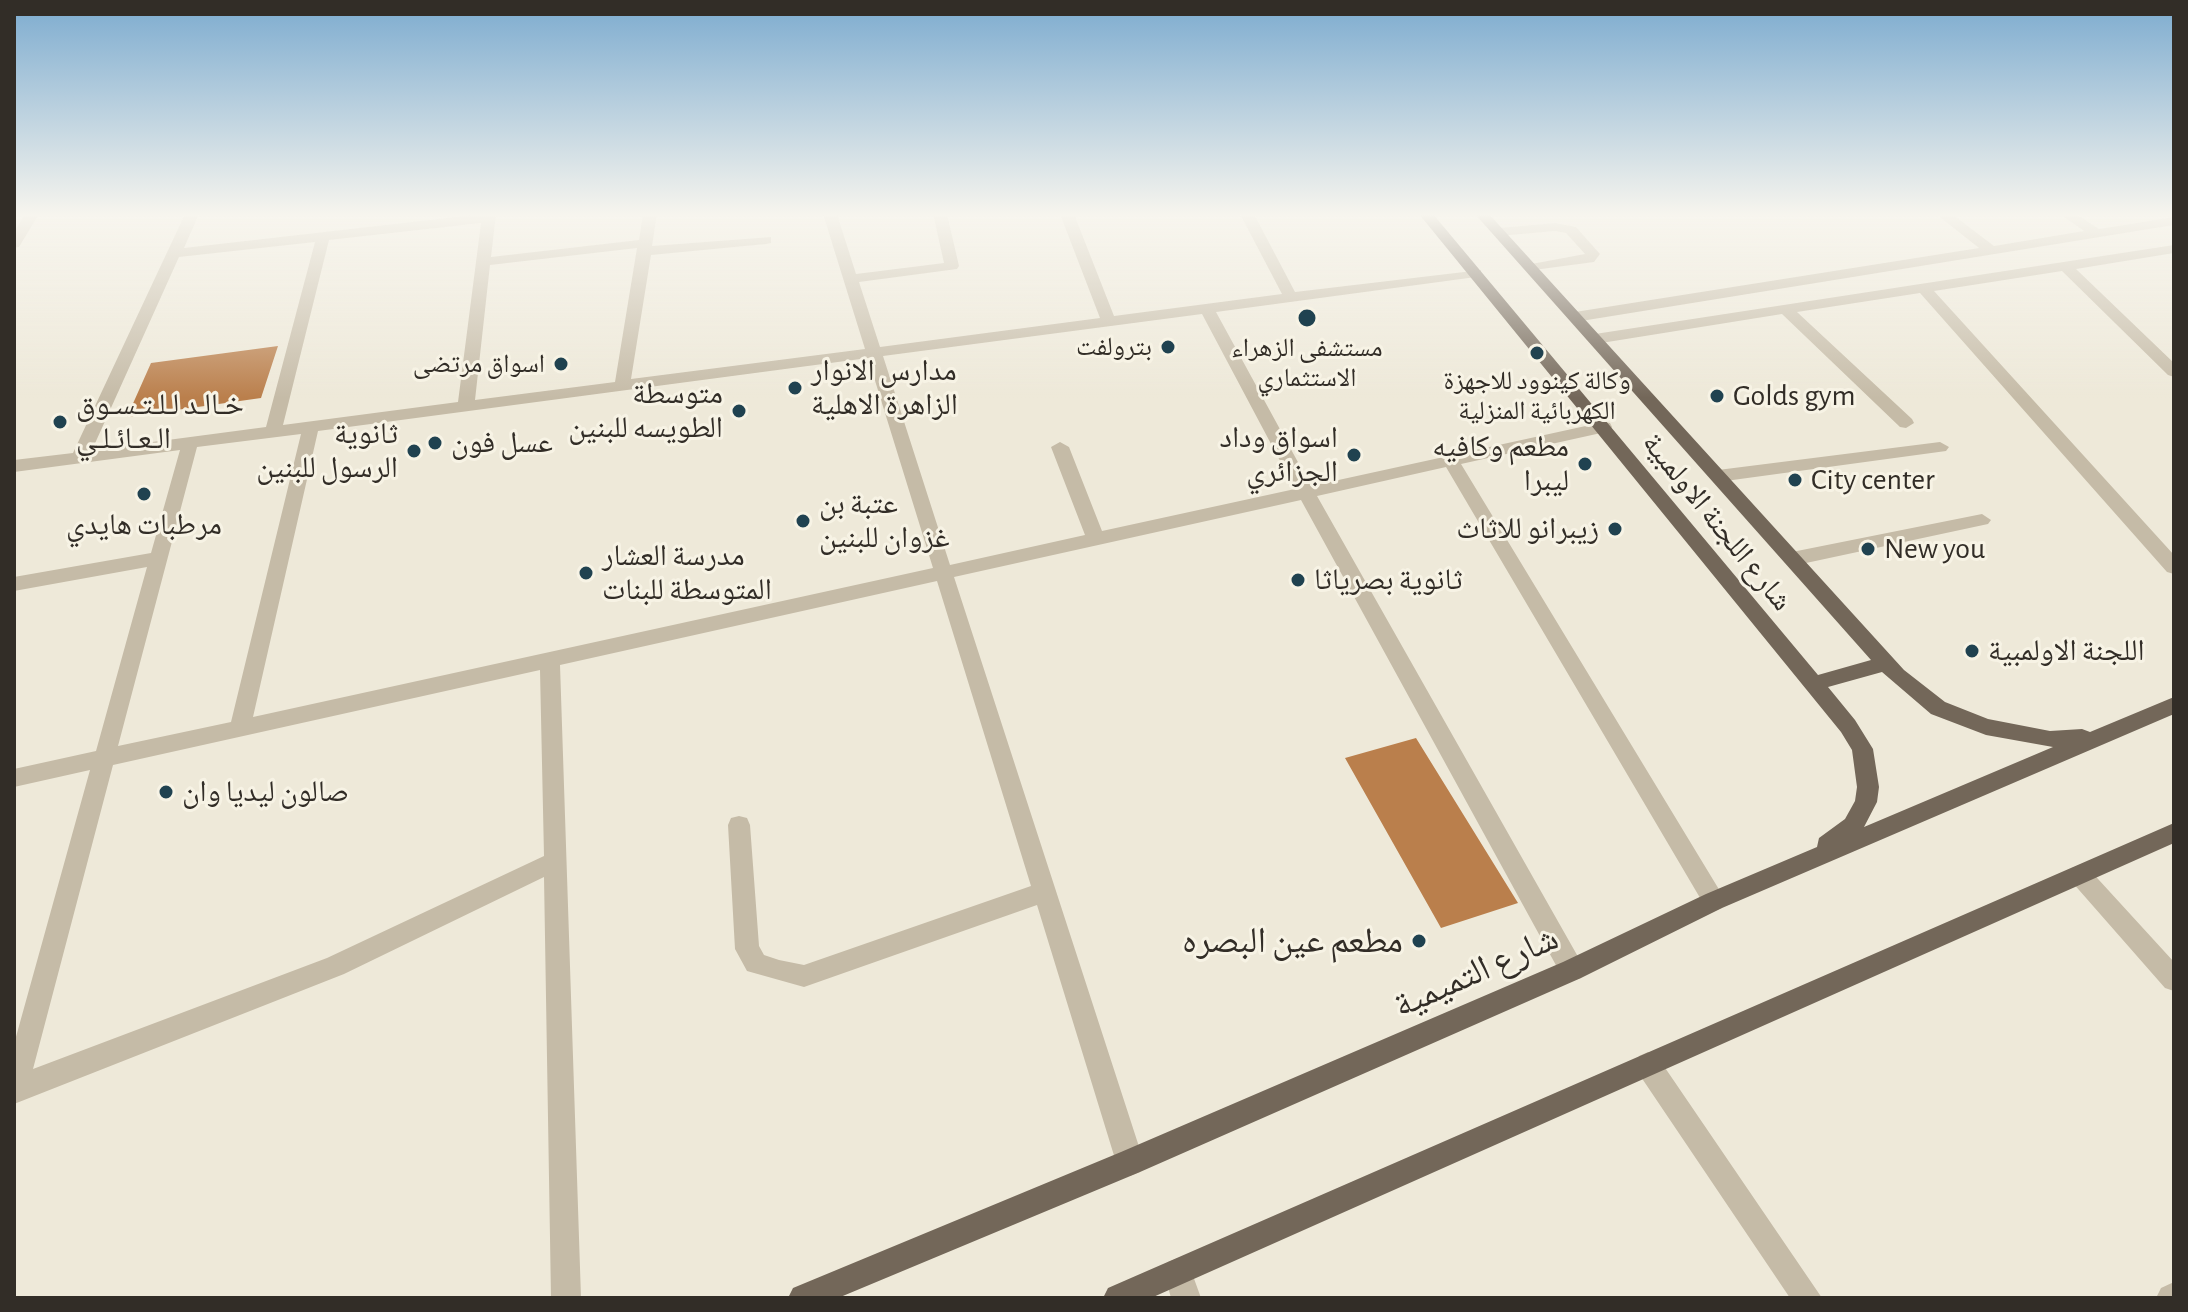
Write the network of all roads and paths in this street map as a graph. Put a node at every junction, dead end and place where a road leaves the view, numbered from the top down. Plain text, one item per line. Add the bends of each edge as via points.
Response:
1 (164, 275) edge
2 (313, 275) edge
3 (481, 275) edge
4 (640, 275) edge
5 (849, 275) edge
6 (880, 275) edge
7 (1091, 275) edge
8 (1279, 275) edge
9 (1460, 275) edge
10 (1478, 275) edge
11 (1537, 275) edge
12 (1839, 275) edge
13 (2006, 275) edge
14 (2074, 275) edge
15 (850, 279) junction
16 (1924, 288) junction
17 (1291, 298) junction
18 (1207, 309) junction
19 (1786, 310) junction
20 (1575, 317) junction
21 (1109, 322) junction
22 (1595, 339) junction
23 (874, 353) junction
24 (2174, 372) edge
25 (622, 386) junction
26 (466, 407) junction
27 (1906, 423) dead end
28 (311, 427) junction
29 (1604, 427) junction
30 (273, 432) junction
31 (190, 443) junction
32 (1060, 447) dead end
33 (1940, 447) dead end
34 (80, 457) junction
35 (1451, 461) junction
36 (14, 466) edge
37 (1718, 476) junction
38 (1306, 493) junction
39 (1982, 520) dead end
40 (1096, 539) junction
41 (159, 558) junction
42 (1792, 559) junction
43 (2174, 567) edge
44 (944, 573) junction
45 (14, 584) edge
46 (550, 659) junction
47 (1886, 663) junction
48 (1813, 684) junction
49 (2174, 705) edge
50 (240, 728) junction
51 (2098, 736) junction
52 (105, 758) junction
53 (14, 778) edge
54 (739, 825) dead end
55 (2174, 833) edge
56 (555, 861) junction
57 (1793, 870) junction
58 (2080, 875) junction
59 (1044, 892) junction
60 (1714, 901) junction
61 (1572, 970) junction
62 (2174, 980) edge
63 (1648, 1065) junction
64 (14, 1089) edge
65 (1130, 1162) junction
66 (1182, 1285) edge
67 (566, 1298) edge
68 (803, 1298) edge
69 (1118, 1298) edge
70 (1807, 1298) edge

1 - 34 street
2 - 30 street
3 - 26 street
4 - 25 street
5 - 15 street
6 - 15 street
7 - 21 street
8 - 17 street
9 - 17 street
10 - 29 main road, شارع اللجنة الاولمبية
11 - 20 main road, شارع اللجنة الاولمبية
12 - 20 street
13 - 16 street
14 - 24 street
15 - 23 street
16 - 19 street
16 - 43 street
17 - 18 street
18 - 21 street
18 - 38 street
19 - 22 street
19 - 27 street
20 - 22 main road, شارع اللجنة الاولمبية
21 - 23 street
22 - 37 main road, شارع اللجنة الاولمبية
23 - 25 street
23 - 44 street
25 - 26 street
26 - 28 street
28 - 30 street
28 - 50 street
29 - 35 street
29 - 48 main road, شارع اللجنة الاولمبية
30 - 31 street
31 - 34 street
31 - 41 street
32 - 40 street
33 - 37 street
34 - 36 street
35 - 38 street
35 - 60 street
37 - 42 main road, شارع اللجنة الاولمبية
38 - 40 street
38 - 61 street
39 - 42 street
40 - 44 street
41 - 45 street
41 - 52 street
42 - 47 main road, شارع اللجنة الاولمبية
44 - 46 street
44 - 59 street
46 - 50 street
46 - 56 street
47 - 48 main road
47 - 51 main road, شارع اللجنة الاولمبية via 1938,708 1958,717 2050,739
48 - 57 main road, شارع اللجنة الاولمبية via 1862,749 1868,787 1853,826
49 - 51 main road, شارع التميمية
50 - 52 street
51 - 57 main road, شارع التميمية
52 - 53 street
52 - 64 street
54 - 59 street via 747,949 756,963 779,971 804,976
55 - 58 main road
56 - 64 street via 335,966
56 - 67 street
57 - 60 main road, شارع التميمية
58 - 62 street
58 - 63 main road
59 - 65 street
60 - 61 main road, شارع التميمية
61 - 65 main road, شارع التميمية
63 - 66 main road
63 - 70 street
65 - 68 main road, شارع التميمية
66 - 69 main road

